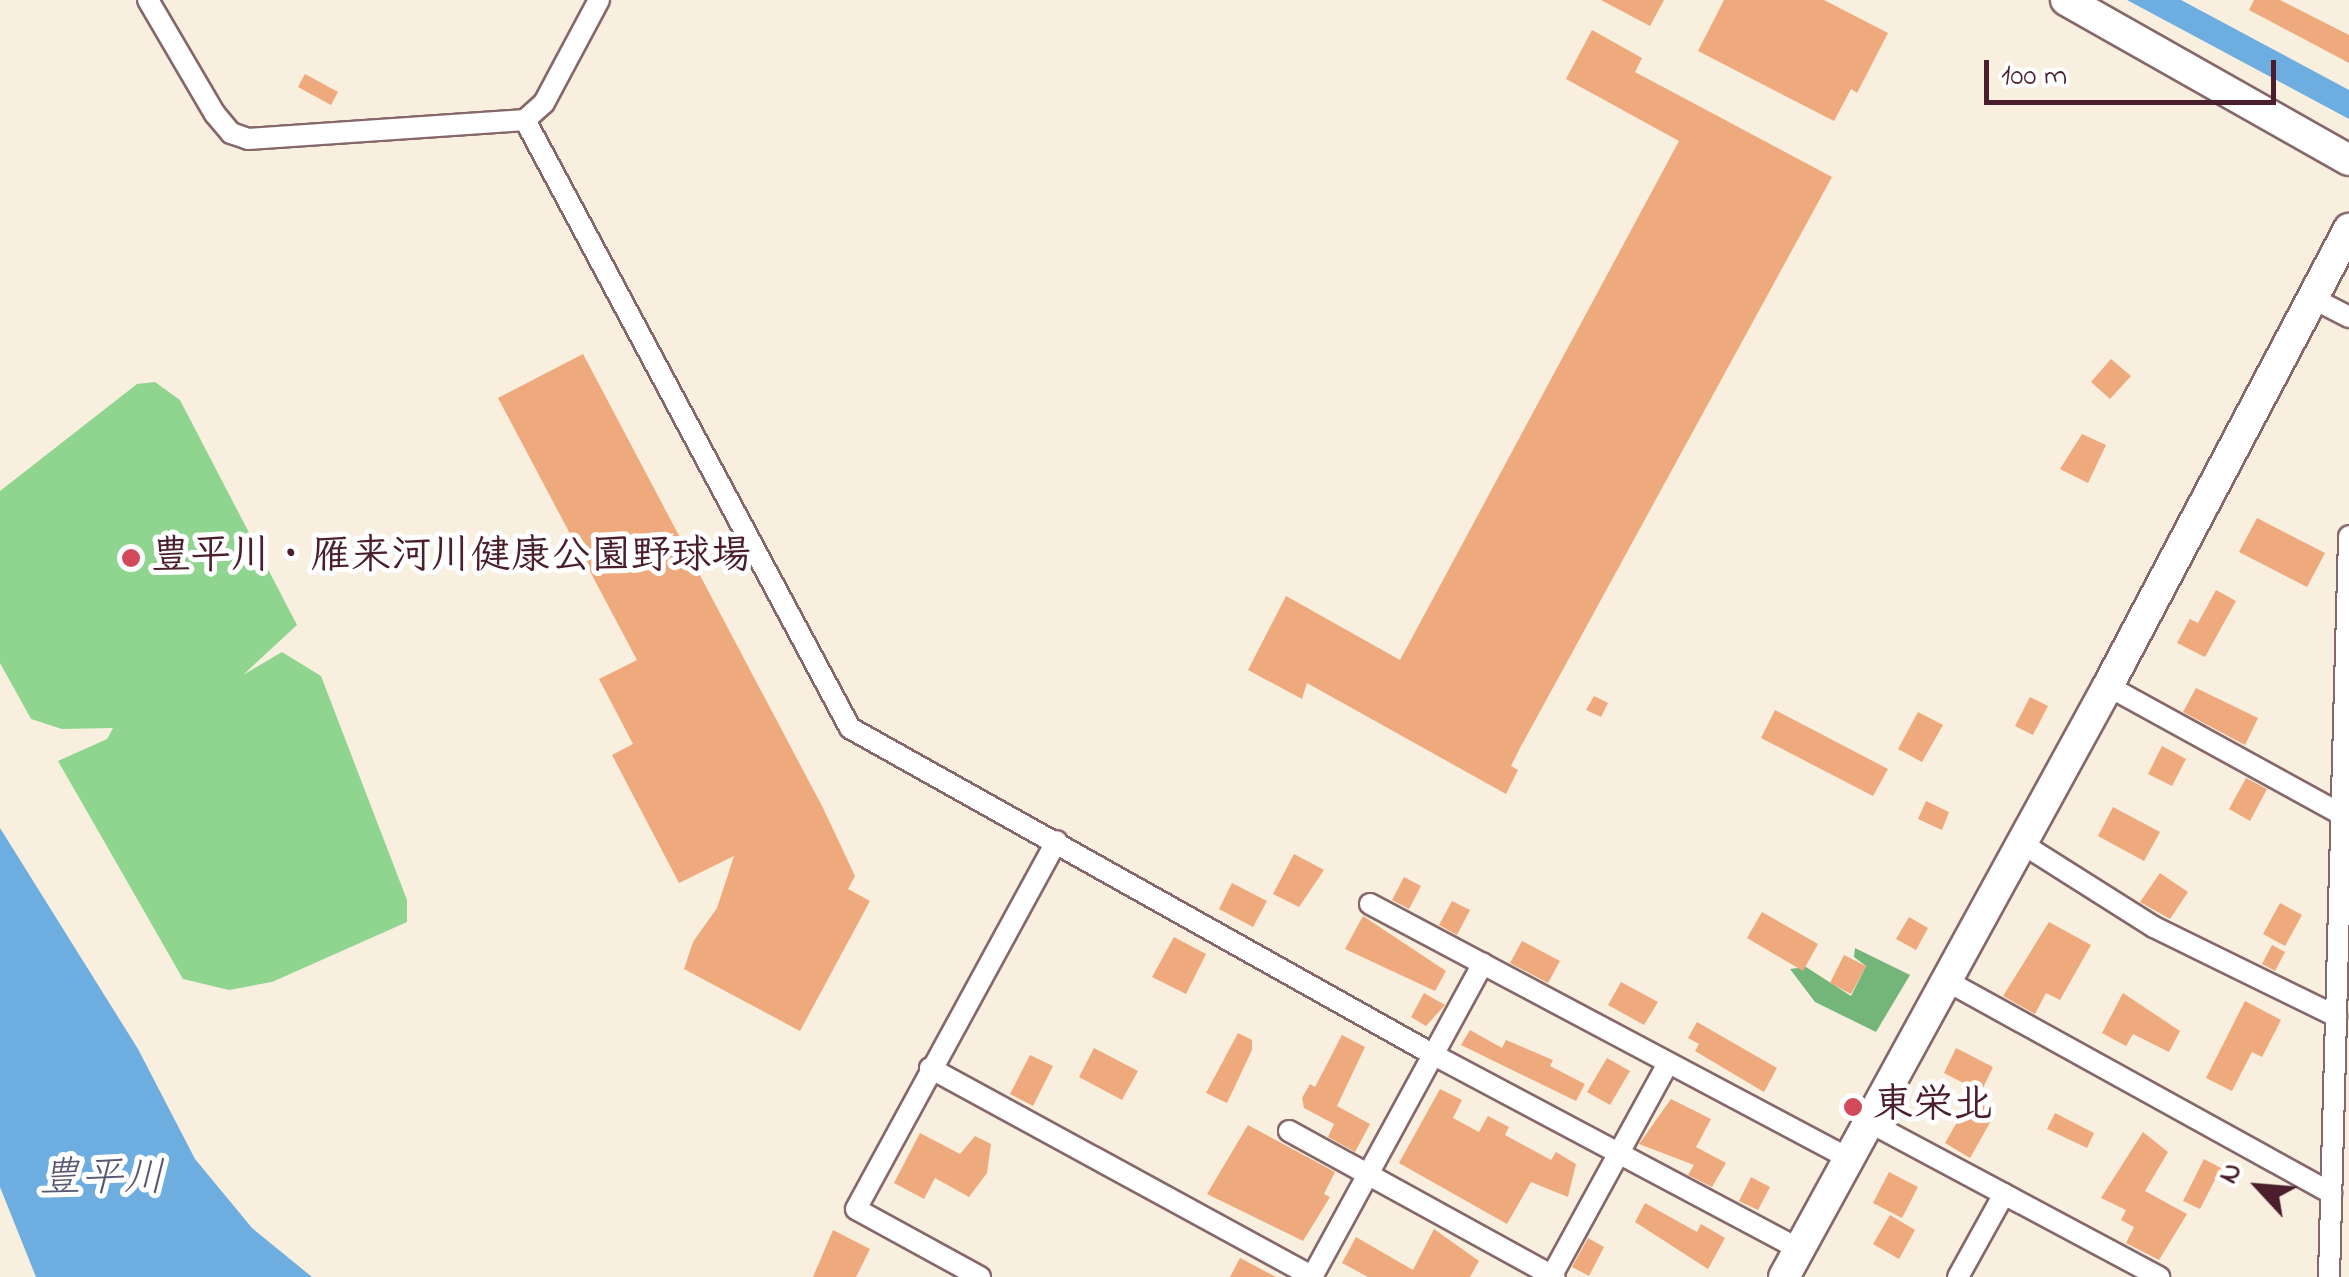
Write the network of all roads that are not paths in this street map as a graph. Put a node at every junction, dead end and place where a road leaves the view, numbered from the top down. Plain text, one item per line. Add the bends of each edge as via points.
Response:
1 (148, 0) edge
2 (599, 0) edge
3 (2066, 0) edge
4 (525, 120) junction
5 (2349, 160) edge
6 (2349, 229) edge
7 (2312, 298) junction
8 (2349, 318) edge
9 (2349, 536) edge
10 (2108, 686) junction
11 (2342, 814) junction
12 (2345, 840) edge
13 (1057, 841) junction
14 (2021, 843) junction
15 (1370, 904) dead end
16 (1483, 964) junction
17 (1947, 981) junction
18 (2336, 1016) junction
19 (1434, 1055) junction
20 (1668, 1064) junction
21 (930, 1068) junction
22 (1870, 1122) junction
23 (1289, 1132) dead end
24 (1618, 1156) junction
25 (1850, 1159) junction
26 (1368, 1175) junction
27 (2004, 1194) junction
28 (2337, 1205) edge
29 (1799, 1249) junction
30 (1553, 1276) edge
31 (980, 1277) edge
32 (1313, 1277) edge
33 (1784, 1277) edge
34 (1958, 1277) edge
35 (2159, 1277) edge
36 (2328, 1277) edge

1 - 4 street via 215,114 231,133 248,139
2 - 4 street via 544,102
3 - 5 street
4 - 13 street via 850,728
6 - 7 street
7 - 8 street
7 - 10 street
9 - 11 street
10 - 11 street
10 - 14 street
11 - 12 street
12 - 18 street
13 - 19 street
13 - 21 street
14 - 17 street
14 - 18 street via 2154,927
15 - 16 street
16 - 19 street
16 - 20 street
17 - 22 street
17 - 28 street
18 - 28 street
19 - 24 street
19 - 26 street
20 - 24 street
20 - 25 street
21 - 31 street via 856,1209
21 - 32 street
22 - 25 street
22 - 27 street
23 - 26 street
24 - 29 street
24 - 30 street
25 - 29 street
26 - 30 street
26 - 32 street
27 - 34 street
27 - 35 street
28 - 36 street
29 - 33 street

